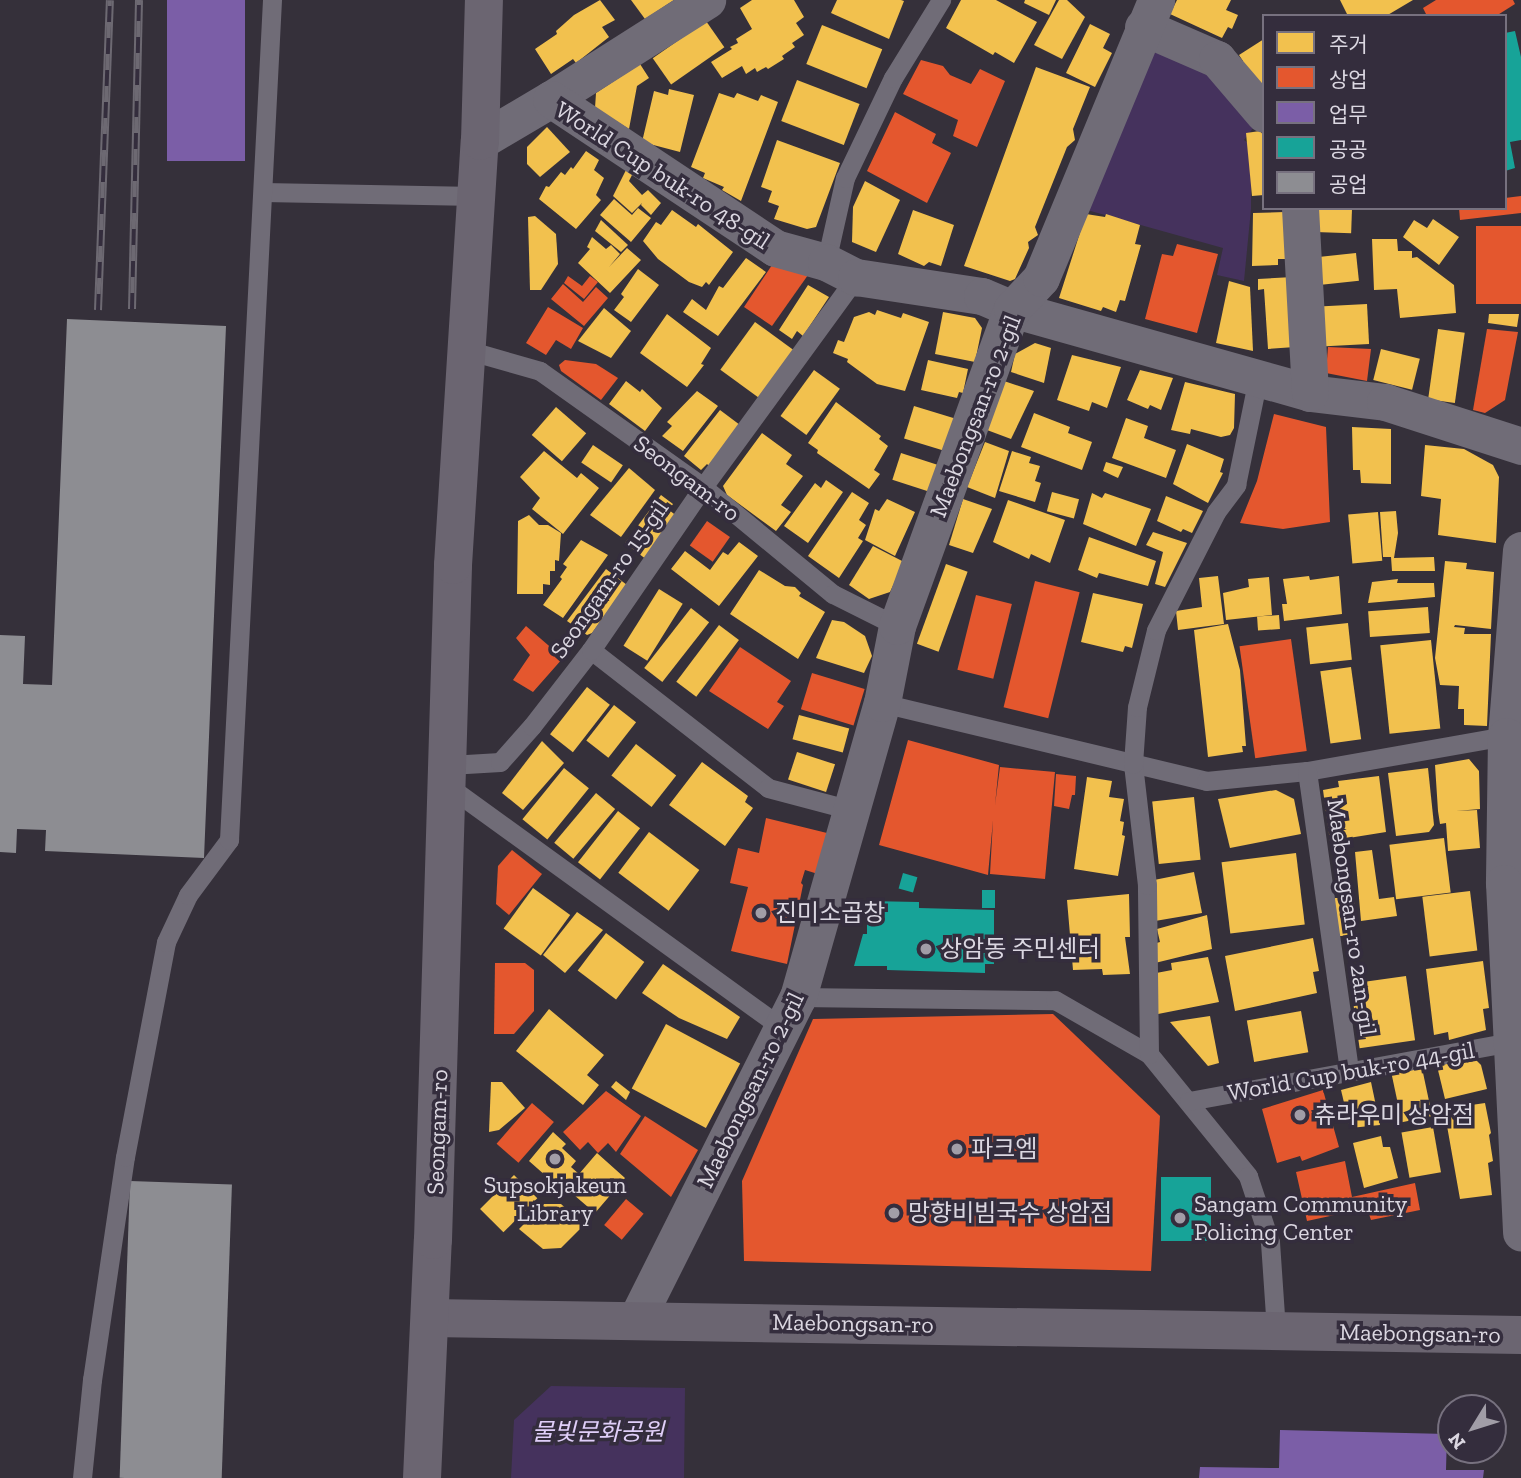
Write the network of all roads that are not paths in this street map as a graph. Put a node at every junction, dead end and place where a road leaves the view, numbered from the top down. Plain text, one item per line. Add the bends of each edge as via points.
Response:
1 (272, 0) edge
2 (484, 0) edge
3 (707, 0) edge
4 (941, 0) edge
5 (1149, 13) edge
6 (551, 99) junction
7 (1262, 112) edge
8 (480, 141) junction
9 (263, 192) junction
10 (476, 196) junction
11 (1300, 210) edge
12 (841, 269) junction
13 (1012, 309) junction
14 (467, 351) junction
15 (1258, 378) junction
16 (1310, 393) junction
17 (1521, 446) edge
18 (703, 487) junction
19 (1521, 550) edge
20 (897, 626) junction
21 (591, 650) junction
22 (882, 703) junction
23 (1506, 736) junction
24 (1133, 764) junction
25 (1307, 771) junction
26 (448, 776) junction
27 (851, 810) junction
28 (1512, 882) edge
29 (790, 1012) junction
30 (1515, 1052) edge
31 (1149, 1054) junction
32 (1349, 1069) junction
33 (1189, 1101) junction
34 (1521, 1233) edge
35 (430, 1318) junction
36 (636, 1320) junction
37 (1276, 1329) junction
38 (1521, 1335) edge
39 (82, 1478) edge
40 (422, 1478) edge

1 - 9 lane
2 - 8 main road, Seongam-ro
3 - 6 street
4 - 12 lane, Seongam-ro 15-gil via 893,78 845,178
5 - 7 street via 1217,59
5 - 13 street, Maebongsan-ro 2-gil via 1041,278
6 - 8 street, World Cup buk-ro 48-gil
6 - 12 street, World Cup buk-ro 48-gil via 775,248
8 - 10 main road, Seongam-ro
9 - 10 lane
9 - 39 lane via 229,840 188,895 166,942 125,1157
10 - 14 main road, Seongam-ro
11 - 16 street
12 - 13 street, World Cup buk-ro 48-gil via 982,296
12 - 18 lane, Seongam-ro 15-gil
13 - 15 street, World Cup buk-ro 48-gil
13 - 20 street, Maebongsan-ro 2-gil
14 - 18 lane, Seongam-ro via 540,371
14 - 26 main road, Seongam-ro via 453,565
15 - 16 street, World Cup buk-ro 48-gil
15 - 24 lane via 1237,485 1216,512 1156,630 1137,707
16 - 17 street, World Cup buk-ro 48-gil via 1385,402
18 - 20 lane, Seongam-ro via 833,594
18 - 21 lane, Seongam-ro 15-gil
19 - 23 street, World Cup buk-ro 44-gil
20 - 22 street, Maebongsan-ro 2-gil
21 - 26 lane, Seongam-ro 15-gil via 500,762
21 - 27 lane via 768,788
22 - 24 lane, Maebongsan-ro 2an-gil
22 - 27 street, Maebongsan-ro 2-gil
23 - 25 lane, Maebongsan-ro 2an-gil
23 - 28 street, World Cup buk-ro 44-gil
24 - 25 lane, Maebongsan-ro 2an-gil via 1206,781
24 - 31 lane via 1147,885
25 - 32 lane, Maebongsan-ro 2an-gil
26 - 29 lane
26 - 35 main road, Seongam-ro
27 - 29 street, Maebongsan-ro 2-gil
28 - 30 street, World Cup buk-ro 44-gil
29 - 31 lane via 1055,1000
29 - 36 street, Maebongsan-ro 2-gil
30 - 32 lane, World Cup buk-ro 44-gil
30 - 34 street, World Cup buk-ro 44-gil
31 - 33 lane
32 - 33 lane, World Cup buk-ro 44-gil
33 - 37 lane via 1248,1175 1270,1242
35 - 36 main road, Maebongsan-ro
35 - 40 main road, Seongam-ro
36 - 37 main road, Maebongsan-ro
37 - 38 main road, Maebongsan-ro

